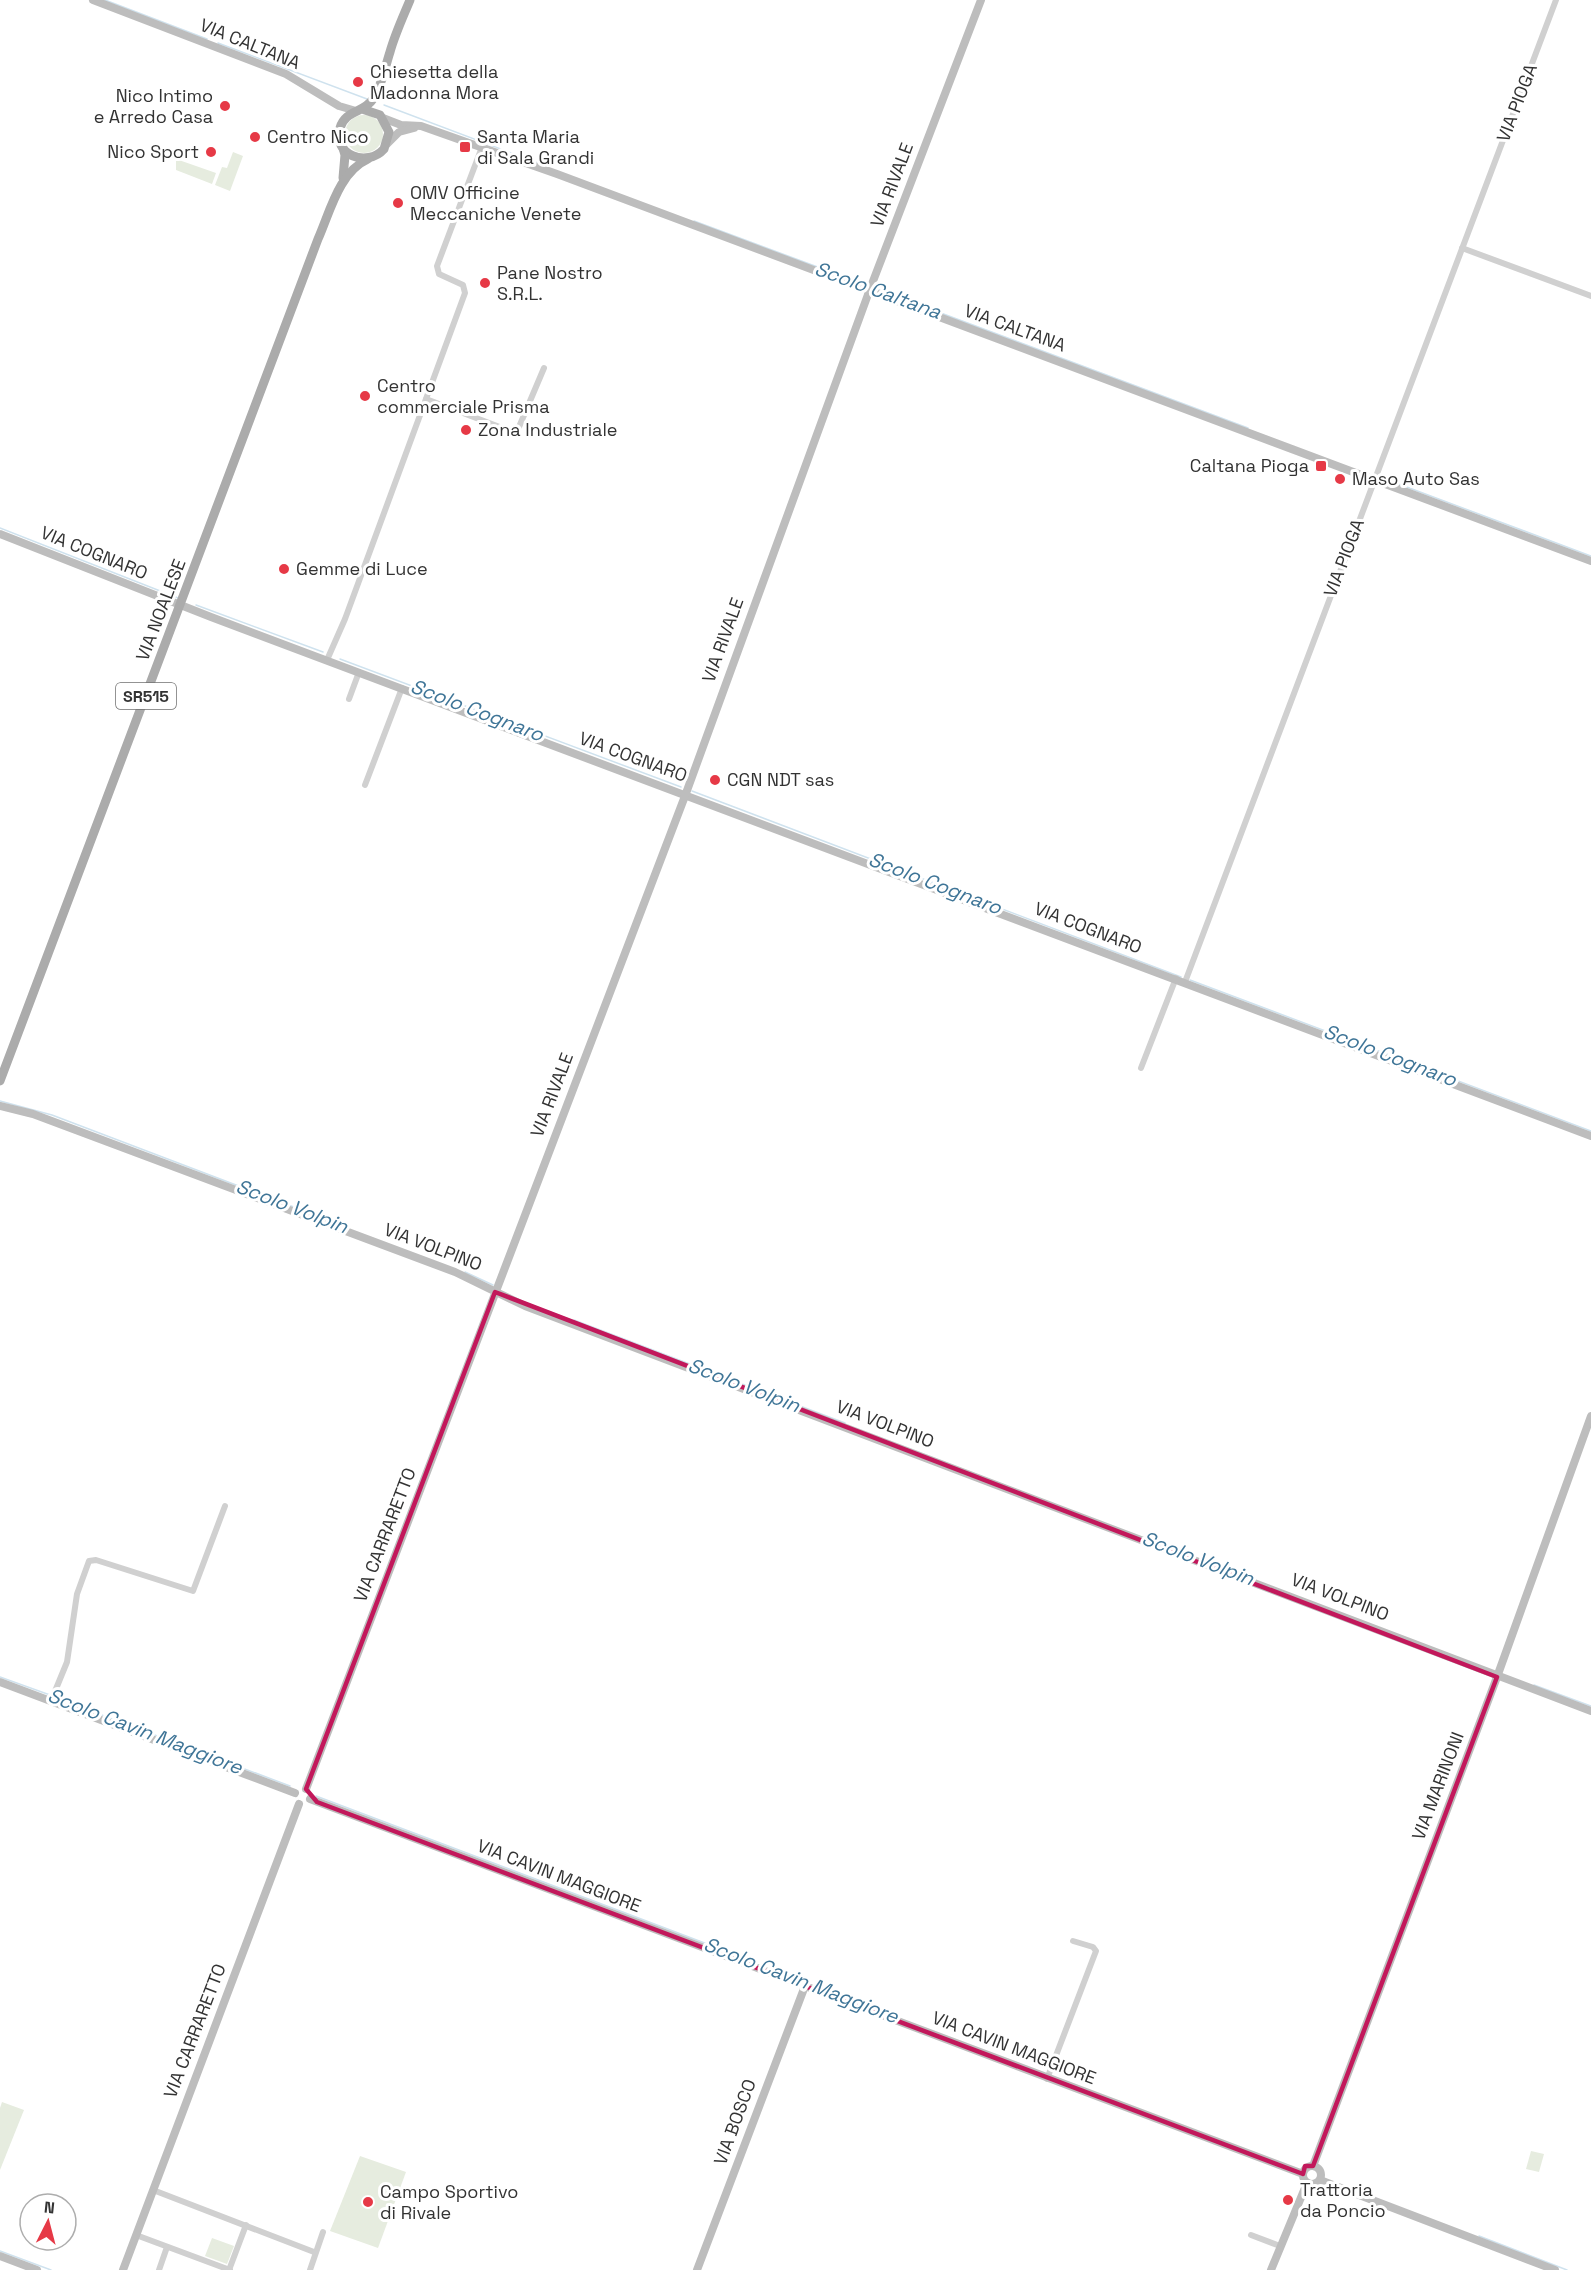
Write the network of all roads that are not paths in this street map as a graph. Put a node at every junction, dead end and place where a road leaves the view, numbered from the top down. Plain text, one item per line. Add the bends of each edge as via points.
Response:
1 (93, 0) edge
2 (410, 0) edge
3 (981, 0) edge
4 (1556, 0) edge
5 (382, 78) junction
6 (325, 98) junction
7 (359, 110) junction
8 (382, 117) junction
9 (340, 127) junction
10 (426, 129) junction
11 (386, 145) junction
12 (342, 146) junction
13 (482, 147) junction
14 (368, 159) junction
15 (342, 185) junction
16 (1462, 248) junction
17 (871, 288) junction
18 (1591, 296) edge
19 (544, 368) dead end
20 (426, 399) junction
21 (1373, 481) junction
22 (0, 534) edge
23 (1591, 561) edge
24 (180, 605) junction
25 (327, 660) junction
26 (359, 672) junction
27 (402, 688) junction
28 (349, 699) dead end
29 (365, 785) dead end
30 (685, 794) junction
31 (1180, 980) junction
32 (1141, 1068) dead end
33 (0, 1081) edge
34 (0, 1106) edge
35 (1591, 1136) edge
36 (496, 1288) junction
37 (1591, 1416) edge
38 (225, 1506) dead end
39 (1497, 1677) junction
40 (0, 1682) edge
41 (52, 1698) junction
42 (1591, 1711) edge
43 (306, 1790) junction
44 (295, 1794) junction
45 (310, 1799) junction
46 (298, 1804) junction
47 (1073, 1941) dead end
48 (805, 1986) junction
49 (1049, 2075) junction
50 (1313, 2166) junction
51 (1303, 2174) junction
52 (1320, 2180) junction
53 (1306, 2183) junction
54 (153, 2190) junction
55 (246, 2225) junction
56 (323, 2232) dead end
57 (136, 2235) junction
58 (1251, 2235) dead end
59 (1280, 2246) junction
60 (167, 2247) junction
61 (314, 2252) junction
62 (0, 2256) edge
63 (1544, 2268) edge
64 (37, 2270) edge
65 (123, 2270) edge
66 (159, 2270) edge
67 (229, 2270) edge
68 (310, 2270) edge
69 (697, 2270) edge
70 (1270, 2270) edge
71 (1555, 2270) edge

1 - 6 street, VIA CALTANA via 286,74
2 - 5 main road
3 - 17 street, VIA RIVALE
4 - 16 street, VIA PIOGA
5 - 7 main road via 375,97
5 - 8 main road
6 - 7 street, VIA CALTANA via 342,108
6 - 9 street, VIA CALTANA via 338,112
7 - 8 main road via 371,110
7 - 9 main road via 348,115
8 - 10 street, VIA CALTANA
8 - 11 main road via 389,132
9 - 12 main road, VIA NOALESE / SR515
10 - 11 street, VIA CALTANA via 399,132
10 - 13 street, VIA CALTANA
11 - 14 main road, VIA NOALESE / SR515
12 - 14 main road via 351,156
12 - 15 main road, VIA NOALESE / SR515
13 - 17 street, VIA CALTANA
13 - 20 street via 437,266 440,274 466,289
14 - 15 main road, VIA NOALESE / SR515 via 359,163
15 - 24 main road, VIA NOALESE / SR515
16 - 18 street
16 - 21 street, VIA PIOGA
17 - 21 street, VIA CALTANA
17 - 30 street, VIA RIVALE
19 - 20 street via 513,432
20 - 25 street
21 - 23 street, VIA CALTANA
21 - 31 street, VIA PIOGA
22 - 24 street, VIA COGNARO
24 - 25 street, VIA COGNARO
24 - 33 main road, VIA NOALESE / SR515
25 - 26 street, VIA COGNARO
26 - 27 street, VIA COGNARO
26 - 28 street
27 - 29 street
27 - 30 street, VIA COGNARO
30 - 31 street, VIA COGNARO
30 - 36 street, VIA RIVALE
31 - 32 street, VIA PIOGA
31 - 35 street, VIA COGNARO
34 - 36 street, VIA VOLPINO via 33,1114
36 - 39 street, VIA VOLPINO via 525,1306
36 - 43 street, VIA CARRARETTO
37 - 39 street, VIA MARINONI
38 - 41 street via 193,1591 90,1561 77,1594 67,1662
39 - 42 street, VIA VOLPINO
39 - 50 street, VIA MARINONI
40 - 41 street
41 - 44 street
43 - 44 street via 299,1789
43 - 45 street
44 - 46 street
45 - 46 street
45 - 48 street, VIA CAVIN MAGGIORE
46 - 54 street, VIA CARRARETTO
47 - 49 street via 1096,1951
48 - 49 street, VIA CAVIN MAGGIORE
48 - 69 street, VIA BOSCO
49 - 51 street, VIA CAVIN MAGGIORE
50 - 51 street
50 - 52 street via 1320,2171
51 - 53 street
52 - 53 street via 1313,2185
52 - 63 street
53 - 59 street
54 - 55 street
54 - 57 street, VIA CARRARETTO
55 - 61 street
55 - 67 street
56 - 61 street
57 - 60 street
57 - 65 street, VIA CARRARETTO
58 - 59 street
59 - 70 street
60 - 66 street
60 - 67 street
61 - 68 street
62 - 64 street
63 - 71 street

